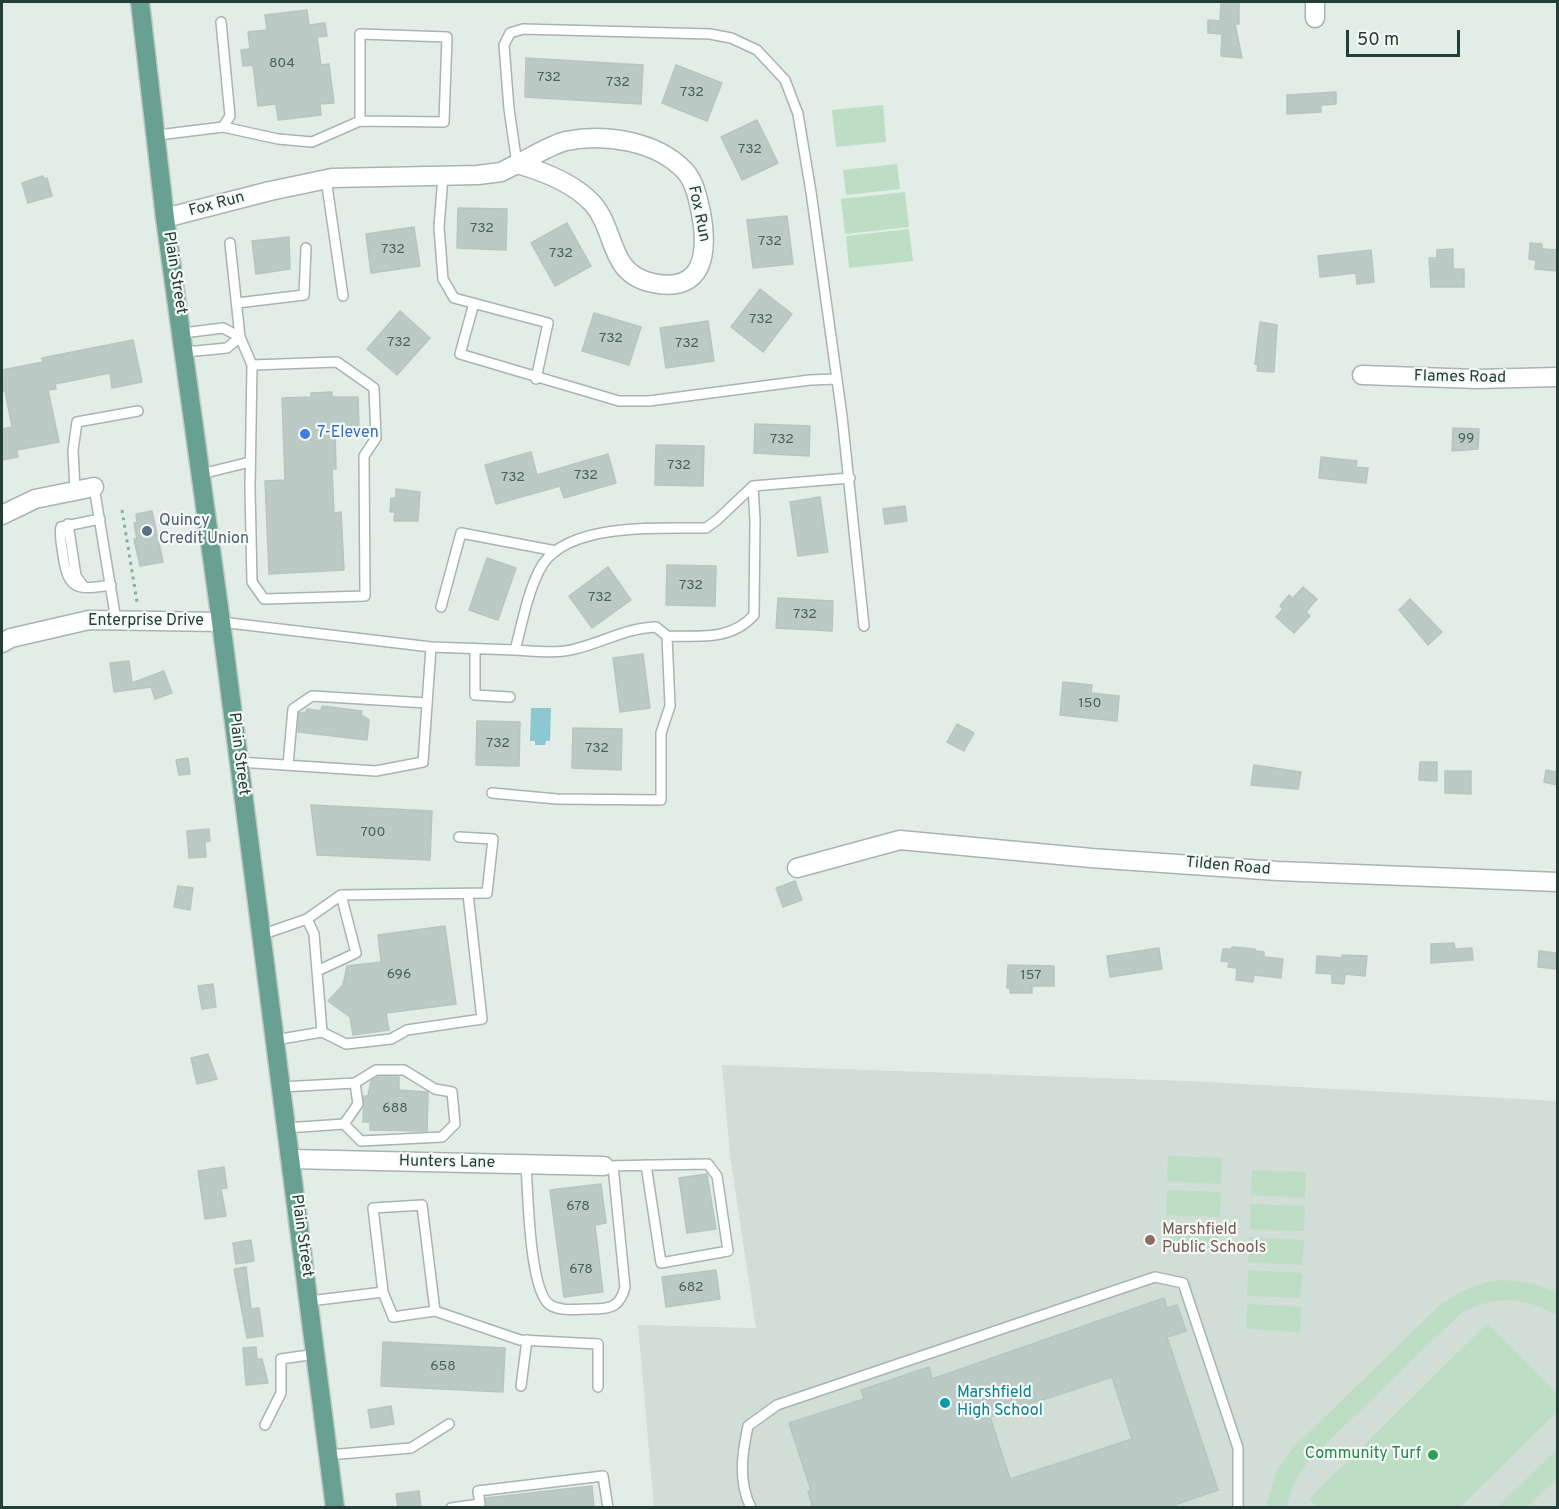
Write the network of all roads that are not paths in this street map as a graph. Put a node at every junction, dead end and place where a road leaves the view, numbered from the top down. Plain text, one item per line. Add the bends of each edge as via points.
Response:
1 (140, 2) edge
2 (222, 22) dead end
3 (360, 121) junction
4 (223, 127) junction
5 (158, 135) junction
6 (517, 164) junction
7 (443, 176) junction
8 (326, 179) junction
9 (165, 218) junction
10 (230, 243) dead end
11 (306, 248) dead end
12 (343, 296) dead end
13 (237, 303) junction
14 (474, 303) junction
15 (183, 333) junction
16 (240, 337) junction
17 (185, 352) junction
18 (252, 364) junction
19 (1362, 375) dead end
20 (1557, 377) edge
21 (536, 379) junction
22 (837, 379) junction
23 (138, 411) dead end
24 (250, 462) junction
25 (201, 474) junction
26 (849, 478) junction
27 (753, 486) junction
28 (94, 487) joint
29 (75, 490) junction
30 (2, 515) edge
31 (100, 519) junction
32 (556, 551) junction
33 (111, 585) junction
34 (441, 607) dead end
35 (116, 620) junction
36 (221, 622) junction
37 (864, 626) dead end
38 (667, 636) junction
39 (2, 644) edge
40 (431, 647) junction
41 (476, 650) junction
42 (515, 650) junction
43 (510, 697) dead end
44 (427, 703) junction
45 (239, 762) junction
46 (288, 765) junction
47 (492, 793) dead end
48 (459, 837) dead end
49 (797, 867) dead end
50 (1557, 882) edge
51 (468, 894) junction
52 (341, 895) junction
53 (307, 919) junction
54 (261, 935) junction
55 (317, 971) junction
56 (322, 1032) junction
57 (275, 1040) junction
58 (355, 1083) junction
59 (281, 1087) junction
60 (344, 1124) junction
61 (286, 1128) junction
62 (290, 1159) junction
63 (526, 1165) junction
64 (609, 1166) junction
65 (646, 1166) junction
66 (382, 1292) junction
67 (310, 1300) junction
68 (435, 1311) junction
69 (527, 1340) junction
70 (316, 1354) junction
71 (521, 1386) dead end
72 (598, 1387) dead end
73 (448, 1424) dead end
74 (265, 1425) dead end
75 (328, 1455) junction
76 (335, 1508) edge
77 (451, 1508) edge
78 (608, 1508) edge
79 (751, 1508) edge
80 (1238, 1508) edge

1 - 5 main road, Plain Street
2 - 4 lane via 231,116
3 - 3 lane via 444,122 447,37 360,34
3 - 4 lane via 312,142
4 - 5 lane
5 - 9 main road, Plain Street
6 - 6 street, Fox Run via 574,189 593,204 622,266 635,278 675,285 692,276 704,259 705,234 695,187 680,166 655,151 612,139 587,138 563,142
6 - 7 street, Fox Run via 489,174
6 - 22 lane via 504,45 510,33 523,29 710,34 757,50 785,80 798,114
7 - 8 street, Fox Run
7 - 14 lane via 443,279 454,298
8 - 9 street, Fox Run
8 - 12 lane
9 - 15 main road, Plain Street
10 - 13 lane
11 - 13 lane via 304,295
13 - 16 lane
14 - 21 lane via 460,354
14 - 21 lane via 548,323
15 - 16 lane via 223,328
15 - 17 main road, Plain Street
16 - 17 lane via 227,348
16 - 18 lane
17 - 25 main road, Plain Street
18 - 24 lane
18 - 24 lane via 337,362 374,388 376,438 364,456 365,596 264,599 252,582
19 - 20 street, Flames Road
21 - 22 lane via 619,401 650,401
22 - 26 lane
23 - 29 lane via 77,422 73,450
24 - 25 lane
25 - 36 main road, Plain Street
26 - 27 lane
26 - 37 lane
27 - 32 lane via 706,528 611,531
27 - 38 lane via 754,615 743,627 725,635
28 - 29 street
28 - 31 lane
29 - 30 street via 35,500
31 - 33 lane
31 - 33 lane via 60,529 66,574 73,585
32 - 34 lane via 461,533
32 - 42 lane via 539,570
33 - 35 lane
35 - 36 street, Enterprise Drive
35 - 39 street, Enterprise Drive via 88,620 11,638
36 - 40 lane
36 - 45 main road, Plain Street
38 - 42 lane via 656,627 641,627 572,650
38 - 47 lane via 670,706 661,733 661,800 557,799
40 - 41 lane
40 - 44 lane
41 - 42 lane
41 - 43 lane via 475,695
44 - 46 lane via 312,696 293,710
44 - 46 lane via 423,762 376,771
45 - 46 lane
45 - 54 main road, Plain Street
48 - 51 lane via 492,839 488,893
49 - 50 street, Tilden Road via 900,840 1278,871
51 - 52 lane
51 - 56 lane via 482,1019 407,1030 391,1039 345,1044
52 - 53 lane
52 - 55 lane via 356,953
53 - 54 lane
53 - 55 lane via 314,934
54 - 57 main road, Plain Street
55 - 56 lane
56 - 57 lane
57 - 59 main road, Plain Street
58 - 59 lane
58 - 60 lane via 358,1104
58 - 60 lane via 376,1070 404,1070 435,1089 452,1092 455,1124 441,1137 361,1141
59 - 61 main road, Plain Street
60 - 61 lane
61 - 62 main road, Plain Street
62 - 63 street, Hunters Lane
62 - 67 main road, Plain Street
63 - 64 street, Hunters Lane
63 - 64 lane via 539,1290 548,1304 561,1309 609,1309 622,1299 625,1287
64 - 65 lane
65 - 65 lane via 708,1164 717,1176 728,1251 661,1263
66 - 67 lane
66 - 68 lane via 393,1317
66 - 68 lane via 373,1208 422,1205
67 - 70 main road, Plain Street
68 - 69 lane
69 - 71 lane
69 - 72 lane via 598,1344
70 - 74 lane via 281,1359 281,1393
70 - 75 main road, Plain Street
73 - 75 lane via 411,1448
75 - 76 main road, Plain Street
77 - 78 lane via 480,1504 478,1491 603,1476
79 - 80 lane via 741,1459 747,1426 777,1405 1155,1277 1183,1283 1238,1448

